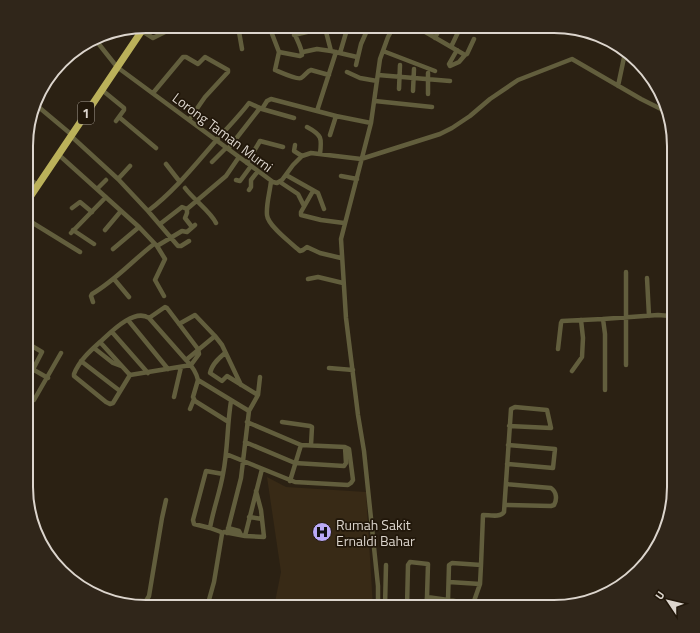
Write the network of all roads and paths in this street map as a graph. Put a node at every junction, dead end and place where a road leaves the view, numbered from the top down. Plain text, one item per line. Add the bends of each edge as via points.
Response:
1 (140, 33) edge
2 (147, 33) edge
3 (163, 33) edge
4 (239, 33) edge
5 (272, 33) edge
6 (303, 33) edge
7 (327, 33) edge
8 (345, 33) edge
9 (366, 33) edge
10 (390, 33) edge
11 (428, 33) edge
12 (438, 33) edge
13 (458, 33) edge
14 (294, 35) joint
15 (435, 38) junction
16 (474, 39) dead end
17 (99, 44) edge
18 (451, 47) junction
19 (242, 49) dead end
20 (457, 50) junction
21 (383, 51) junction
22 (279, 52) junction
23 (302, 52) junction
24 (336, 52) junction
25 (465, 54) junction
26 (357, 57) junction
27 (625, 58) edge
28 (356, 65) dead end
29 (400, 65) dead end
30 (117, 67) junction
31 (414, 68) dead end
32 (435, 71) dead end
33 (347, 72) dead end
34 (428, 73) dead end
35 (329, 75) junction
36 (378, 75) junction
37 (399, 77) junction
38 (413, 78) junction
39 (428, 79) junction
40 (450, 81) dead end
41 (376, 82) junction
42 (618, 86) junction
43 (398, 89) dead end
44 (102, 90) junction
45 (413, 91) dead end
46 (153, 93) junction
47 (428, 94) dead end
48 (375, 101) junction
49 (40, 108) edge
50 (432, 108) dead end
51 (660, 108) edge
52 (261, 109) junction
53 (317, 111) junction
54 (119, 116) junction
55 (336, 116) junction
56 (294, 118) dead end
57 (189, 120) junction
58 (116, 121) dead end
59 (371, 123) junction
60 (307, 127) dead end
61 (330, 135) dead end
62 (71, 136) junction
63 (216, 141) junction
64 (295, 145) dead end
65 (283, 147) dead end
66 (156, 148) dead end
67 (227, 148) junction
68 (320, 154) junction
69 (59, 155) junction
70 (302, 156) junction
71 (239, 157) junction
72 (361, 159) junction
73 (212, 162) dead end
74 (166, 164) dead end
75 (249, 164) junction
76 (130, 166) dead end
77 (258, 171) junction
78 (286, 175) junction
79 (341, 176) dead end
80 (118, 179) junction
81 (357, 179) junction
82 (106, 180) dead end
83 (236, 180) dead end
84 (271, 181) junction
85 (33, 182) edge
86 (180, 182) junction
87 (280, 182) junction
88 (38, 185) junction
89 (185, 188) dead end
90 (97, 190) junction
91 (249, 190) dead end
92 (313, 191) junction
93 (33, 192) edge
94 (106, 197) junction
95 (196, 202) junction
96 (304, 206) junction
97 (72, 208) dead end
98 (187, 209) junction
99 (324, 209) dead end
100 (121, 211) junction
101 (148, 211) junction
102 (92, 212) junction
103 (33, 223) edge
104 (216, 223) dead end
105 (344, 223) junction
106 (160, 224) junction
107 (139, 227) junction
108 (105, 230) dead end
109 (171, 238) junction
110 (189, 241) dead end
111 (94, 244) dead end
112 (156, 245) junction
113 (113, 249) dead end
114 (80, 252) dead end
115 (341, 258) junction
116 (626, 272) dead end
117 (647, 278) dead end
118 (308, 279) dead end
119 (114, 280) junction
120 (343, 283) junction
121 (164, 296) dead end
122 (129, 297) dead end
123 (93, 302) dead end
124 (649, 316) junction
125 (667, 316) edge
126 (626, 317) junction
127 (149, 318) junction
128 (603, 319) junction
129 (128, 320) junction
130 (581, 320) junction
131 (179, 324) junction
132 (112, 332) junction
133 (215, 336) junction
134 (100, 342) junction
135 (33, 347) edge
136 (94, 348) junction
137 (198, 348) junction
138 (558, 349) dead end
139 (61, 352) dead end
140 (225, 353) junction
141 (186, 360) junction
142 (82, 361) junction
143 (191, 365) junction
144 (626, 365) dead end
145 (121, 366) junction
146 (181, 367) junction
147 (329, 368) dead end
148 (168, 369) junction
149 (234, 369) junction
150 (34, 370) joint
151 (353, 370) junction
152 (572, 372) dead end
153 (148, 373) junction
154 (130, 375) junction
155 (227, 376) junction
156 (260, 377) dead end
157 (48, 378) junction
158 (198, 380) junction
159 (241, 385) junction
160 (605, 390) dead end
161 (120, 391) junction
162 (258, 395) junction
163 (174, 397) dead end
164 (194, 399) junction
165 (33, 400) edge
166 (231, 401) junction
167 (190, 409) dead end
168 (249, 411) junction
169 (228, 421) junction
170 (247, 422) junction
171 (282, 422) dead end
172 (509, 426) junction
173 (245, 442) junction
174 (301, 445) junction
175 (311, 446) junction
176 (508, 446) junction
177 (345, 447) junction
178 (226, 454) junction
179 (244, 461) junction
180 (295, 463) junction
181 (507, 464) junction
182 (262, 469) junction
183 (223, 474) junction
184 (290, 480) junction
185 (506, 484) junction
186 (256, 491) junction
187 (166, 500) dead end
188 (505, 505) junction
189 (249, 517) junction
190 (262, 519) junction
191 (210, 528) junction
192 (226, 531) junction
193 (243, 535) junction
194 (386, 565) dead end
195 (481, 565) junction
196 (449, 582) junction
197 (480, 584) junction
198 (427, 598) joint
199 (147, 600) edge
200 (208, 600) edge
201 (378, 600) edge
202 (385, 600) edge
203 (407, 600) edge
204 (448, 600) joint
205 (475, 600) edge

1 - 30 highway, 1
2 - 3 street via 153,38
4 - 19 street
5 - 22 street
6 - 14 street
7 - 24 street
8 - 24 street
9 - 26 street
10 - 21 street
11 - 15 street
12 - 15 street
13 - 18 street
14 - 23 street
15 - 18 street
16 - 25 street
17 - 30 street, Lorong Taman Murni
18 - 20 street
20 - 25 street
20 - 25 street via 450,66 459,62
21 - 32 street
21 - 36 street
22 - 23 street via 300,56
22 - 35 street via 275,70 298,79 309,70
23 - 24 street via 317,49
24 - 26 street
24 - 35 street
26 - 28 street
27 - 42 street
29 - 37 street
30 - 44 highway, 1
30 - 46 street, Lorong Taman Murni
31 - 38 street
33 - 41 street
34 - 39 street
35 - 53 street
36 - 37 street
36 - 41 street
37 - 38 street
37 - 43 street
38 - 39 street
38 - 45 street
39 - 40 street
39 - 47 street
41 - 48 street
42 - 51 street
42 - 72 street via 572,60 518,80 470,116 440,134
44 - 54 street via 124,108
44 - 62 highway, 1
46 - 57 street, Lorong Taman Murni
46 - 57 street via 183,57 198,64 205,57 228,70
48 - 50 street
48 - 59 street
49 - 62 street
52 - 53 street via 271,99
52 - 56 street
52 - 63 street via 249,103
52 - 67 street
53 - 55 street
54 - 58 street
54 - 66 street
55 - 59 street
55 - 61 street
57 - 63 street, Lorong Taman Murni
59 - 72 street
60 - 68 street via 317,132 322,140
62 - 69 highway, 1
62 - 80 street
63 - 67 street, Lorong Taman Murni
63 - 86 street
64 - 70 street via 294,151
65 - 75 street via 260,141
67 - 71 street, Lorong Taman Murni
67 - 73 street
68 - 70 street
68 - 72 street
69 - 88 highway, 1
69 - 90 street
70 - 78 street, Lorong Taman Murni
71 - 75 street, Lorong Taman Murni
71 - 95 street via 226,176
72 - 81 street
74 - 86 street
75 - 77 street, Lorong Taman Murni
75 - 83 street via 240,181
76 - 80 street
77 - 84 street, Lorong Taman Murni
77 - 91 street via 251,180
78 - 87 street, Lorong Taman Murni
78 - 92 street
79 - 81 street
80 - 101 street
81 - 105 street
82 - 90 street
84 - 87 street, Lorong Taman Murni
84 - 115 street via 267,204 270,222 300,251 307,247
85 - 88 street
86 - 101 street
87 - 96 street via 298,194
88 - 93 highway, 1
89 - 95 street
90 - 94 street
92 - 96 street
92 - 99 street via 319,196
94 - 100 street
94 - 102 street
95 - 98 street
95 - 104 street
96 - 105 street via 300,213 303,216
97 - 102 street via 80,202
98 - 106 street via 182,207
98 - 109 street via 185,218 194,226 187,232 182,230
100 - 107 street
100 - 108 street
101 - 106 street
102 - 111 street via 72,232
103 - 114 street
105 - 115 street
106 - 109 street
107 - 112 street
107 - 113 street
109 - 110 street via 180,247
109 - 112 street
112 - 119 street via 139,255
112 - 121 street via 165,259 154,280
115 - 120 street
116 - 126 street
117 - 124 street
118 - 120 street via 318,277
119 - 122 street
119 - 123 street via 92,294
120 - 151 street
124 - 125 street
124 - 126 street
126 - 128 street
126 - 144 street
127 - 129 street via 144,315
127 - 131 street via 165,307
127 - 141 street
128 - 130 street
128 - 160 street
129 - 132 street
129 - 148 street
130 - 138 street via 561,322
130 - 152 street via 582,357
131 - 133 street via 195,315
131 - 137 street
132 - 134 street
132 - 153 street
133 - 137 street
133 - 140 street
134 - 136 street
134 - 145 street
135 - 150 street via 42,352
136 - 142 street
136 - 145 street
137 - 141 street
137 - 143 street via 199,354
139 - 157 street
140 - 149 street
140 - 155 street via 217,360 210,373 222,381
141 - 143 street
142 - 161 street
142 - 161 street via 74,376 106,402 113,403
143 - 146 street
143 - 158 street
145 - 154 street
146 - 148 street
146 - 163 street
147 - 151 street
148 - 153 street
149 - 155 street
149 - 159 street
150 - 157 street
151 - 201 street via 364,452
153 - 154 street
154 - 161 street
155 - 159 street
156 - 162 street
157 - 165 street
158 - 164 street
158 - 166 street
159 - 162 street
162 - 168 street
164 - 167 street
164 - 169 street
166 - 168 street
166 - 169 street
168 - 170 street
169 - 178 street
170 - 173 street
170 - 174 street
171 - 175 street via 312,427
172 - 172 street via 511,409 515,407 547,410 551,428
172 - 176 street
173 - 179 street
173 - 180 street
174 - 175 street
174 - 180 street
175 - 177 street
176 - 181 street
176 - 181 street via 555,449 553,468
177 - 180 street via 344,466
177 - 184 street via 349,449 351,459 353,480 350,484
178 - 179 street
178 - 183 street
179 - 182 street
179 - 192 street
180 - 184 street
181 - 185 street
182 - 184 street
182 - 186 street
183 - 191 street
183 - 191 street via 206,471 194,520 194,524
185 - 188 street
185 - 188 street via 551,488 556,499 551,506
186 - 189 street
186 - 190 street
187 - 199 street
188 - 195 street via 502,515 484,515
189 - 190 street
189 - 193 street
190 - 193 street via 264,537
191 - 192 street
192 - 193 street
192 - 200 street
194 - 202 street
195 - 196 street via 452,563 449,565
195 - 197 street
196 - 197 street
196 - 204 street
197 - 205 street
198 - 203 street via 428,564 410,562
198 - 204 street

